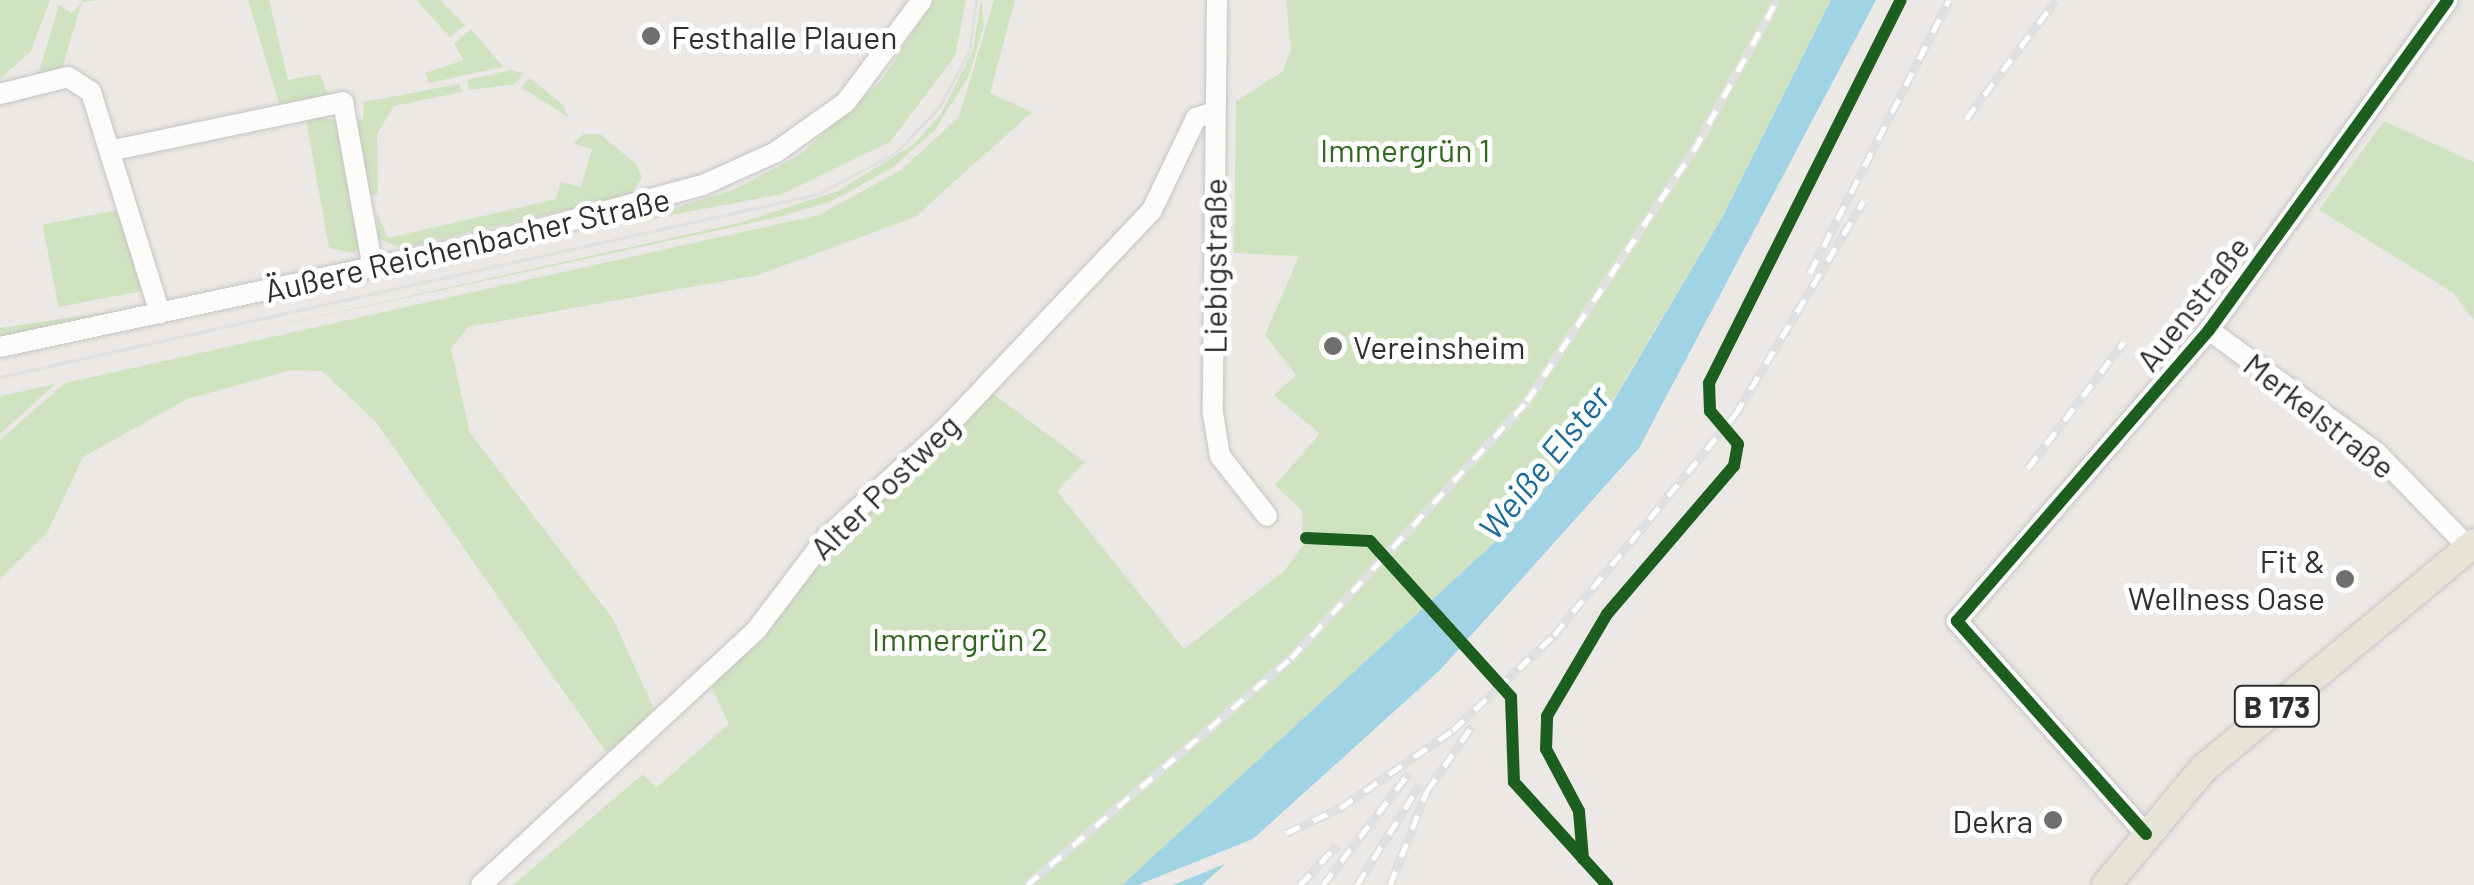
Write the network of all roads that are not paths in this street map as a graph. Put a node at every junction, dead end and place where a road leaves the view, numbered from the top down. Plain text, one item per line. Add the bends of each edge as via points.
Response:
1 (922, 0) edge
2 (1217, 0) edge
3 (2448, 0) edge
4 (0, 94) edge
5 (1216, 112) junction
6 (114, 150) junction
7 (373, 268) junction
8 (160, 314) junction
9 (2209, 330) junction
10 (0, 347) edge
11 (1267, 516) dead end
12 (2471, 546) edge
13 (2146, 834) junction
14 (480, 885) edge
15 (2106, 885) edge

1 - 7 street, Äußere Reichenbacher Straße via 846,102 740,170 620,212
2 - 5 street, Liebigstraße
3 - 9 street, Auenstraße
4 - 6 street via 68,76 80,82
5 - 11 street, Liebigstraße via 1213,413 1220,456
5 - 14 street, Alter Postweg via 1196,118 1152,210 945,429 826,538 757,629
6 - 7 street via 343,102
6 - 8 street
7 - 8 street, Äußere Reichenbacher Straße
8 - 10 street, Äußere Reichenbacher Straße
9 - 12 street, Merkelstraße via 2378,453
9 - 13 street, Auenstraße via 1957,621
12 - 13 main road, B 173 via 2204,769
13 - 15 main road, B 173

